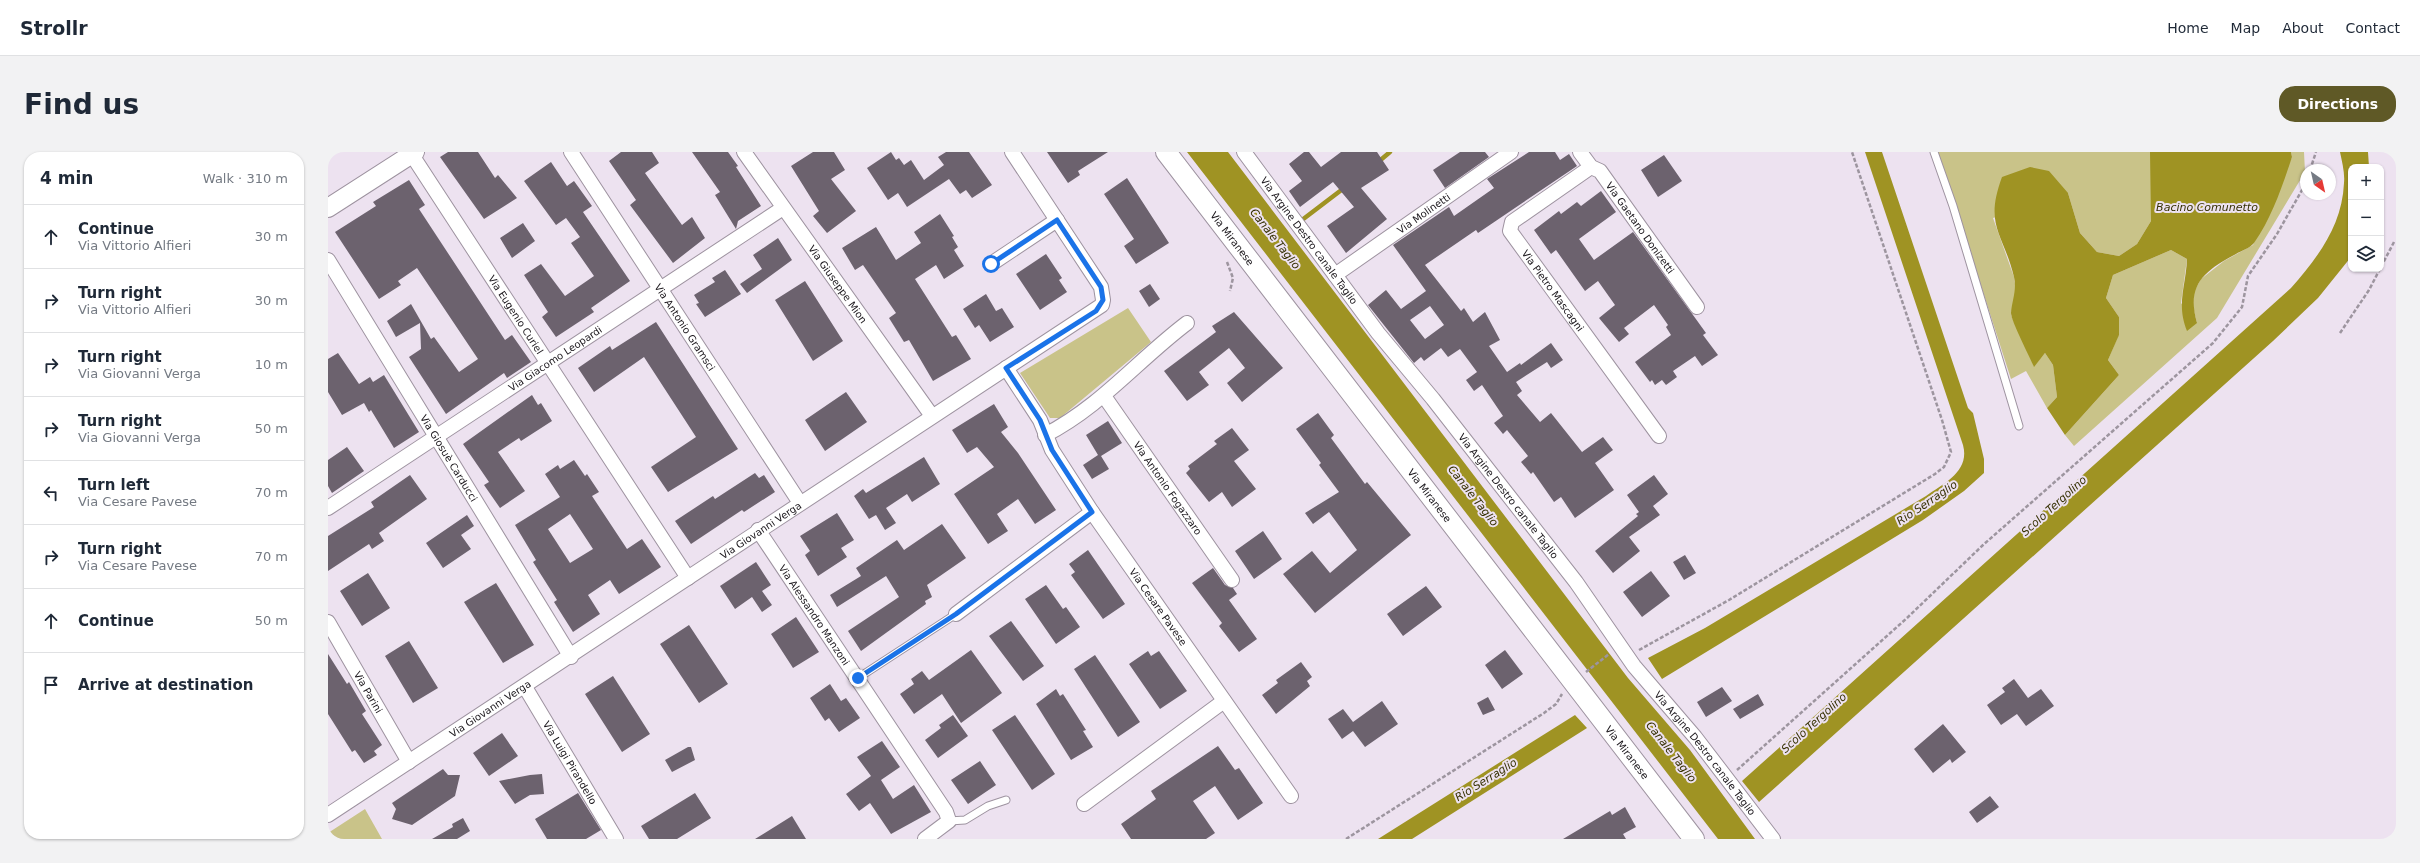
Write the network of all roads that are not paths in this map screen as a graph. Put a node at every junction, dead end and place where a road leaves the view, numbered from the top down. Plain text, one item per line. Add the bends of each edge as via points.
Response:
1 (571, 152) edge
2 (744, 152) edge
3 (1012, 152) edge
4 (1166, 152) edge
5 (1244, 152) edge
6 (1511, 152) edge
7 (1580, 152) edge
8 (1934, 152) edge
9 (412, 153) edge
10 (1591, 167) junction
11 (328, 208) edge
12 (783, 208) junction
13 (1057, 220) junction
14 (328, 260) edge
15 (991, 264) dead end
16 (1335, 274) junction
17 (660, 289) junction
18 (1697, 307) dead end
19 (1187, 323) dead end
20 (548, 363) junction
21 (1006, 368) junction
22 (1104, 396) junction
23 (932, 416) junction
24 (2019, 426) dead end
25 (1045, 435) junction
26 (1659, 436) dead end
27 (435, 438) junction
28 (800, 503) junction
29 (328, 508) edge
30 (1092, 512) junction
31 (758, 530) junction
32 (688, 578) junction
33 (1232, 580) dead end
34 (956, 614) joint
35 (328, 622) edge
36 (571, 656) junction
37 (858, 678) junction
38 (525, 687) junction
39 (1224, 701) junction
40 (409, 762) junction
41 (1291, 796) dead end
42 (1006, 800) dead end
43 (1084, 804) dead end
44 (328, 815) edge
45 (949, 821) junction
46 (616, 839) edge
47 (925, 839) edge
48 (1694, 839) edge
49 (1773, 839) edge

1 - 17 street, Via Antonio Gramsci
2 - 12 street, Via Giuseppe Mion
3 - 13 street
4 - 48 main road, Via Miranese via 1577,678
5 - 16 street, Via Argine Destro canale Taglio
6 - 16 street, Via Molinetti
7 - 10 street, Via Gaetano Donizetti
8 - 24 lane
9 - 11 street
9 - 20 street, Via Eugenio Curiel
10 - 18 street, Via Gaetano Donizetti via 1600,171
10 - 26 street, Via Pietro Mascagni via 1512,222 1510,231
12 - 17 street, Via Giacomo Leopardi
12 - 23 street, Via Giuseppe Mion
13 - 15 street
13 - 21 street, Via Giovanni Verga via 1103,294 1102,305
14 - 27 street, Via Giosuè Carducci
16 - 49 street, Via Argine Destro canale Taglio via 1378,333 1576,582 1641,675 1728,778
17 - 20 street, Via Giacomo Leopardi
17 - 28 street, Via Antonio Gramsci
19 - 22 street
20 - 27 street, Via Giacomo Leopardi
20 - 32 street, Via Eugenio Curiel
21 - 23 street, Via Giovanni Verga
21 - 25 street, Via Cesare Pavese via 1040,420
22 - 25 street via 1065,425
22 - 33 street, Via Antonio Fogazzaro
23 - 28 street, Via Giovanni Verga
25 - 30 street, Via Cesare Pavese
27 - 29 street, Via Giacomo Leopardi
27 - 36 street, Via Giosuè Carducci
28 - 31 street, Via Giovanni Verga
30 - 34 street
30 - 39 street, Via Cesare Pavese
31 - 32 street, Via Giovanni Verga
31 - 37 street, Via Alessandro Manzoni
32 - 36 street, Via Giovanni Verga
34 - 37 lane
35 - 40 street, Via Parini
36 - 38 street, Via Giovanni Verga
37 - 45 street, Via Alessandro Manzoni via 946,812
38 - 40 street, Via Giovanni Verga
38 - 46 street, Via Luigi Pirandello
39 - 41 street, Via Cesare Pavese
39 - 43 street
40 - 44 street, Via Giovanni Verga
42 - 45 lane via 988,806 965,820
45 - 47 street

